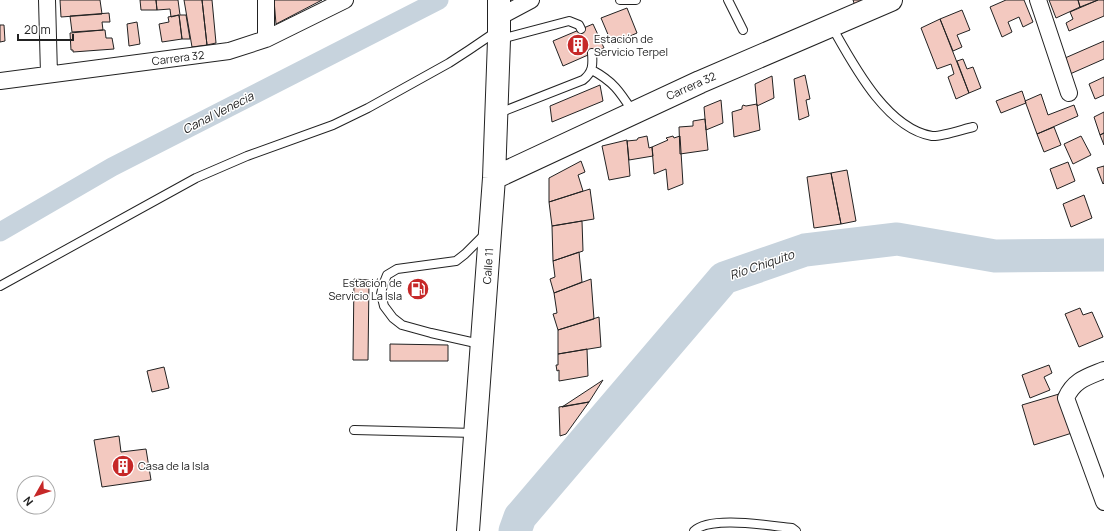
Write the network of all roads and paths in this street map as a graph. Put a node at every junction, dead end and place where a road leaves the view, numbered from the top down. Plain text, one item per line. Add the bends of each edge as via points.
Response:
1 (47, 0) edge
2 (266, 0) edge
3 (346, 0) edge
4 (531, 0) edge
5 (620, 0) edge
6 (636, 0) edge
7 (728, 0) edge
8 (891, 0) edge
9 (1038, 0) edge
10 (499, 21) edge
11 (831, 26) junction
12 (581, 28) dead end
13 (743, 30) dead end
14 (266, 39) junction
15 (592, 53) dead end
16 (592, 70) junction
17 (50, 74) junction
18 (0, 81) edge
19 (1069, 93) dead end
20 (633, 113) junction
21 (496, 114) junction
22 (973, 126) dead end
23 (494, 178) junction
24 (490, 229) junction
25 (0, 286) edge
26 (482, 344) junction
27 (1104, 370) edge
28 (354, 430) dead end
29 (475, 433) junction
30 (1104, 502) edge
31 (468, 531) edge
32 (694, 531) edge
33 (796, 531) edge

1 - 17 street
2 - 14 street
3 - 14 street, Carrera 32
4 - 10 street
5 - 6 lane
7 - 13 lane
8 - 11 main road, Carrera 32
9 - 19 street
10 - 12 lane via 569,21
10 - 21 main road, Calle 11
10 - 25 lane via 469,50 368,108 333,125 247,156 196,178
11 - 20 main road, Carrera 32
11 - 22 lane via 859,74 887,109 906,126 916,132 934,136
14 - 17 street, Carrera 32 via 229,51
15 - 16 lane
16 - 20 lane via 617,88
16 - 21 lane via 584,80
17 - 18 street, Carrera 32
20 - 23 main road, Carrera 32
21 - 23 main road, Calle 11
23 - 24 main road, Calle 11
24 - 26 main road, Calle 11
24 - 26 lane via 456,261 397,269 387,275 382,294 384,306 402,325 431,334
26 - 29 main road, Calle 11
27 - 30 street via 1078,381 1066,398
28 - 29 lane
29 - 31 main road, Calle 11
32 - 33 lane via 698,527 725,522 792,528

